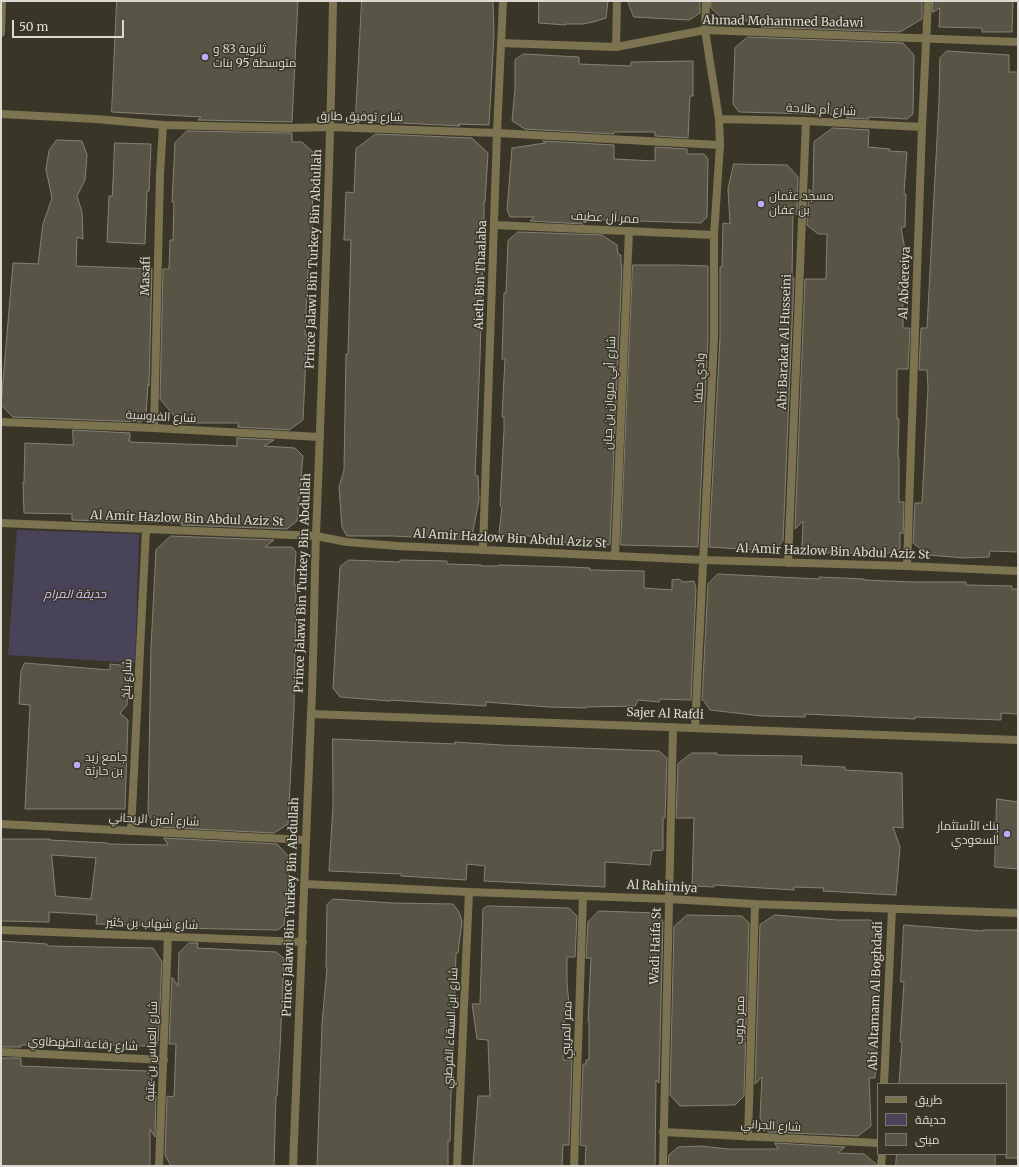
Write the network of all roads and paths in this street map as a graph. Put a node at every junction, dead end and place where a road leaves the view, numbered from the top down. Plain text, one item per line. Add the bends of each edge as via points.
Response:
1 (2, 1) edge
2 (333, 1) edge
3 (503, 1) edge
4 (617, 1) edge
5 (706, 1) edge
6 (928, 1) edge
7 (705, 30) junction
8 (1, 33) edge
9 (927, 38) junction
10 (1018, 42) edge
11 (501, 43) junction
12 (616, 47) junction
13 (1, 114) edge
14 (719, 119) junction
15 (806, 121) junction
16 (163, 125) junction
17 (330, 127) junction
18 (922, 127) junction
19 (496, 133) junction
20 (720, 145) junction
21 (494, 225) junction
22 (629, 230) junction
23 (714, 235) junction
24 (1, 422) edge
25 (154, 428) junction
26 (320, 437) junction
27 (1, 523) edge
28 (146, 529) junction
29 (316, 536) junction
30 (483, 549) junction
31 (615, 556) junction
32 (703, 560) junction
33 (788, 563) junction
34 (907, 566) junction
35 (1018, 571) edge
36 (311, 714) junction
37 (673, 727) junction
38 (695, 728) junction
39 (1018, 740) edge
40 (1, 824) edge
41 (131, 831) junction
42 (306, 840) junction
43 (305, 884) junction
44 (469, 892) junction
45 (583, 896) junction
46 (669, 899) junction
47 (755, 904) junction
48 (892, 908) junction
49 (1018, 913) edge
50 (1, 930) edge
51 (168, 936) junction
52 (303, 942) junction
53 (1, 1052) edge
54 (164, 1060) junction
55 (884, 1083) edge
56 (663, 1132) junction
57 (748, 1137) junction
58 (877, 1143) edge
59 (882, 1155) edge
60 (159, 1166) edge
61 (292, 1166) edge
62 (457, 1166) edge
63 (574, 1166) edge
64 (663, 1166) edge
65 (881, 1166) edge

1 - 8 street
2 - 17 street, Prince Jalawi Bin Turkey Bin Abdullah
3 - 11 street, Aieth Bin Thaalaba
4 - 12 street
5 - 7 street, وادي حلفا
6 - 9 street, Al Abdereiya
7 - 9 street, Ahmad Mohammed Badawi
7 - 12 street, Ahmad Mohammed Badawi
7 - 14 street, وادي حلفا
9 - 10 street, Ahmad Mohammed Badawi
9 - 18 street, Al Abdereiya
11 - 12 street, Ahmad Mohammed Badawi
11 - 19 street, Aieth Bin Thaalaba
13 - 16 street, شارع توفيق طارق
14 - 15 street, شارع أم طلاحة
14 - 20 street, وادي حلفا
15 - 18 street, شارع أم طلاحة
15 - 33 street, Abi Barakat Al Husseini
16 - 17 street, شارع توفيق طارق
16 - 25 street, Masafi
17 - 19 street, شارع توفيق طارق
17 - 26 street, Prince Jalawi Bin Turkey Bin Abdullah
18 - 34 street, Al Abdereiya
19 - 20 street, شارع توفيق طارق
19 - 21 street, Aieth Bin Thaalaba
20 - 23 street, وادي حلفا
21 - 22 street, ممر آل عطيف
21 - 30 street, Aieth Bin Thaalaba
22 - 23 street, ممر آل عطيف
22 - 31 street, شارع أبي مروان بن حيان
23 - 32 street, وادي حلفا via 714,338
24 - 25 street, شارع الفروسية
25 - 26 street, شارع الفروسية
26 - 29 street, Prince Jalawi Bin Turkey Bin Abdullah
27 - 28 street, Al Amir Hazlow Bin Abdul Aziz St
28 - 29 street, Al Amir Hazlow Bin Abdul Aziz St
28 - 41 street, شارع بلخ
29 - 30 street, Al Amir Hazlow Bin Abdul Aziz St via 347,542 398,546
29 - 36 street, Prince Jalawi Bin Turkey Bin Abdullah
30 - 31 street, Al Amir Hazlow Bin Abdul Aziz St
31 - 32 street, Al Amir Hazlow Bin Abdul Aziz St
32 - 33 street, Al Amir Hazlow Bin Abdul Aziz St
32 - 38 street, وادي حلفا
33 - 34 street, Al Amir Hazlow Bin Abdul Aziz St
34 - 35 street, Al Amir Hazlow Bin Abdul Aziz St
36 - 37 street, Sajer Al Rafdi
36 - 42 street, Prince Jalawi Bin Turkey Bin Abdullah
37 - 38 street, Sajer Al Rafdi
37 - 46 street, Wadi Haifa St
38 - 39 street, Sajer Al Rafdi
40 - 41 street, شارع أمين الريحاني
41 - 42 street, شارع أمين الريحاني
42 - 43 street, Prince Jalawi Bin Turkey Bin Abdullah
43 - 44 street, Al Rahimiya
43 - 52 street, Prince Jalawi Bin Turkey Bin Abdullah
44 - 45 street, Al Rahimiya
44 - 62 street, شارع ابن السقاء القرطبي
45 - 46 street, Al Rahimiya
45 - 63 street, ممر المريبي
46 - 47 street, Al Rahimiya
46 - 56 street, Wadi Haifa St
47 - 48 street, Al Rahimiya
47 - 57 street, ممر خروب
48 - 49 street, Al Rahimiya
48 - 55 street, Abi Altamam Al Boghdadi
50 - 51 street, شارع شهاب بن كثير
51 - 52 street, شارع شهاب بن كثير
51 - 54 street, شارع العباس بن عتبة
52 - 61 street, Prince Jalawi Bin Turkey Bin Abdullah
53 - 54 street, شارع رفاعة الطهطاوي
54 - 60 street, شارع العباس بن عتبة
56 - 57 street, شارع الجراني
56 - 64 street, Wadi Haifa St
57 - 58 street, شارع الجراني
59 - 65 street

